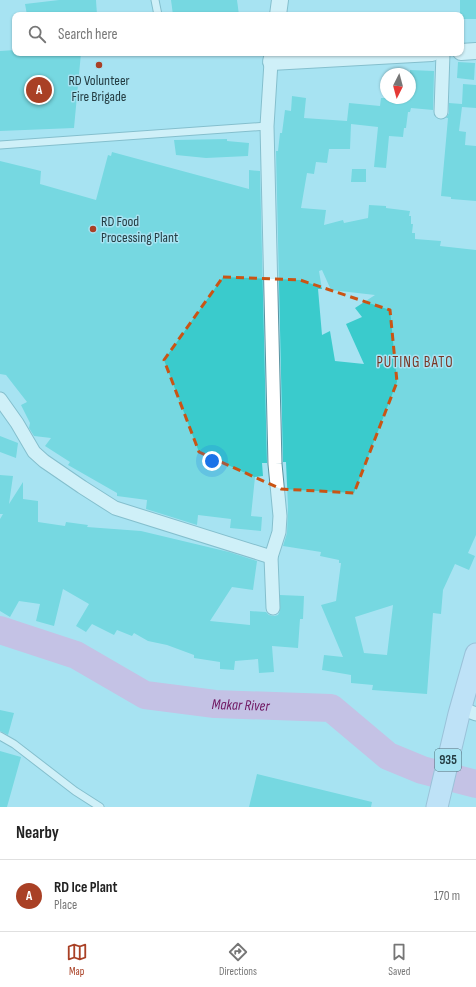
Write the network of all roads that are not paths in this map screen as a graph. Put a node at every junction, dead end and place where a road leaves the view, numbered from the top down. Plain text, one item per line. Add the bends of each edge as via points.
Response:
1 (155, 0) edge
2 (280, 0) edge
3 (157, 12) edge
4 (278, 12) edge
5 (476, 51) edge
6 (464, 52) edge
7 (336, 56) edge
8 (443, 56) edge
9 (272, 58) edge
10 (441, 112) dead end
11 (267, 126) junction
12 (0, 144) edge
13 (0, 400) edge
14 (271, 557) junction
15 (273, 608) dead end
16 (476, 654) edge
17 (465, 712) edge
18 (0, 736) edge
19 (100, 807) edge
20 (437, 807) edge

1 - 3 lane
2 - 4 street
5 - 6 street
7 - 9 street
8 - 10 street
9 - 11 street
11 - 12 lane
11 - 14 street via 275,464 280,516 279,532
13 - 14 street via 34,452 115,508
14 - 15 street
16 - 17 main road, 935
17 - 20 main road, 935
18 - 19 lane

